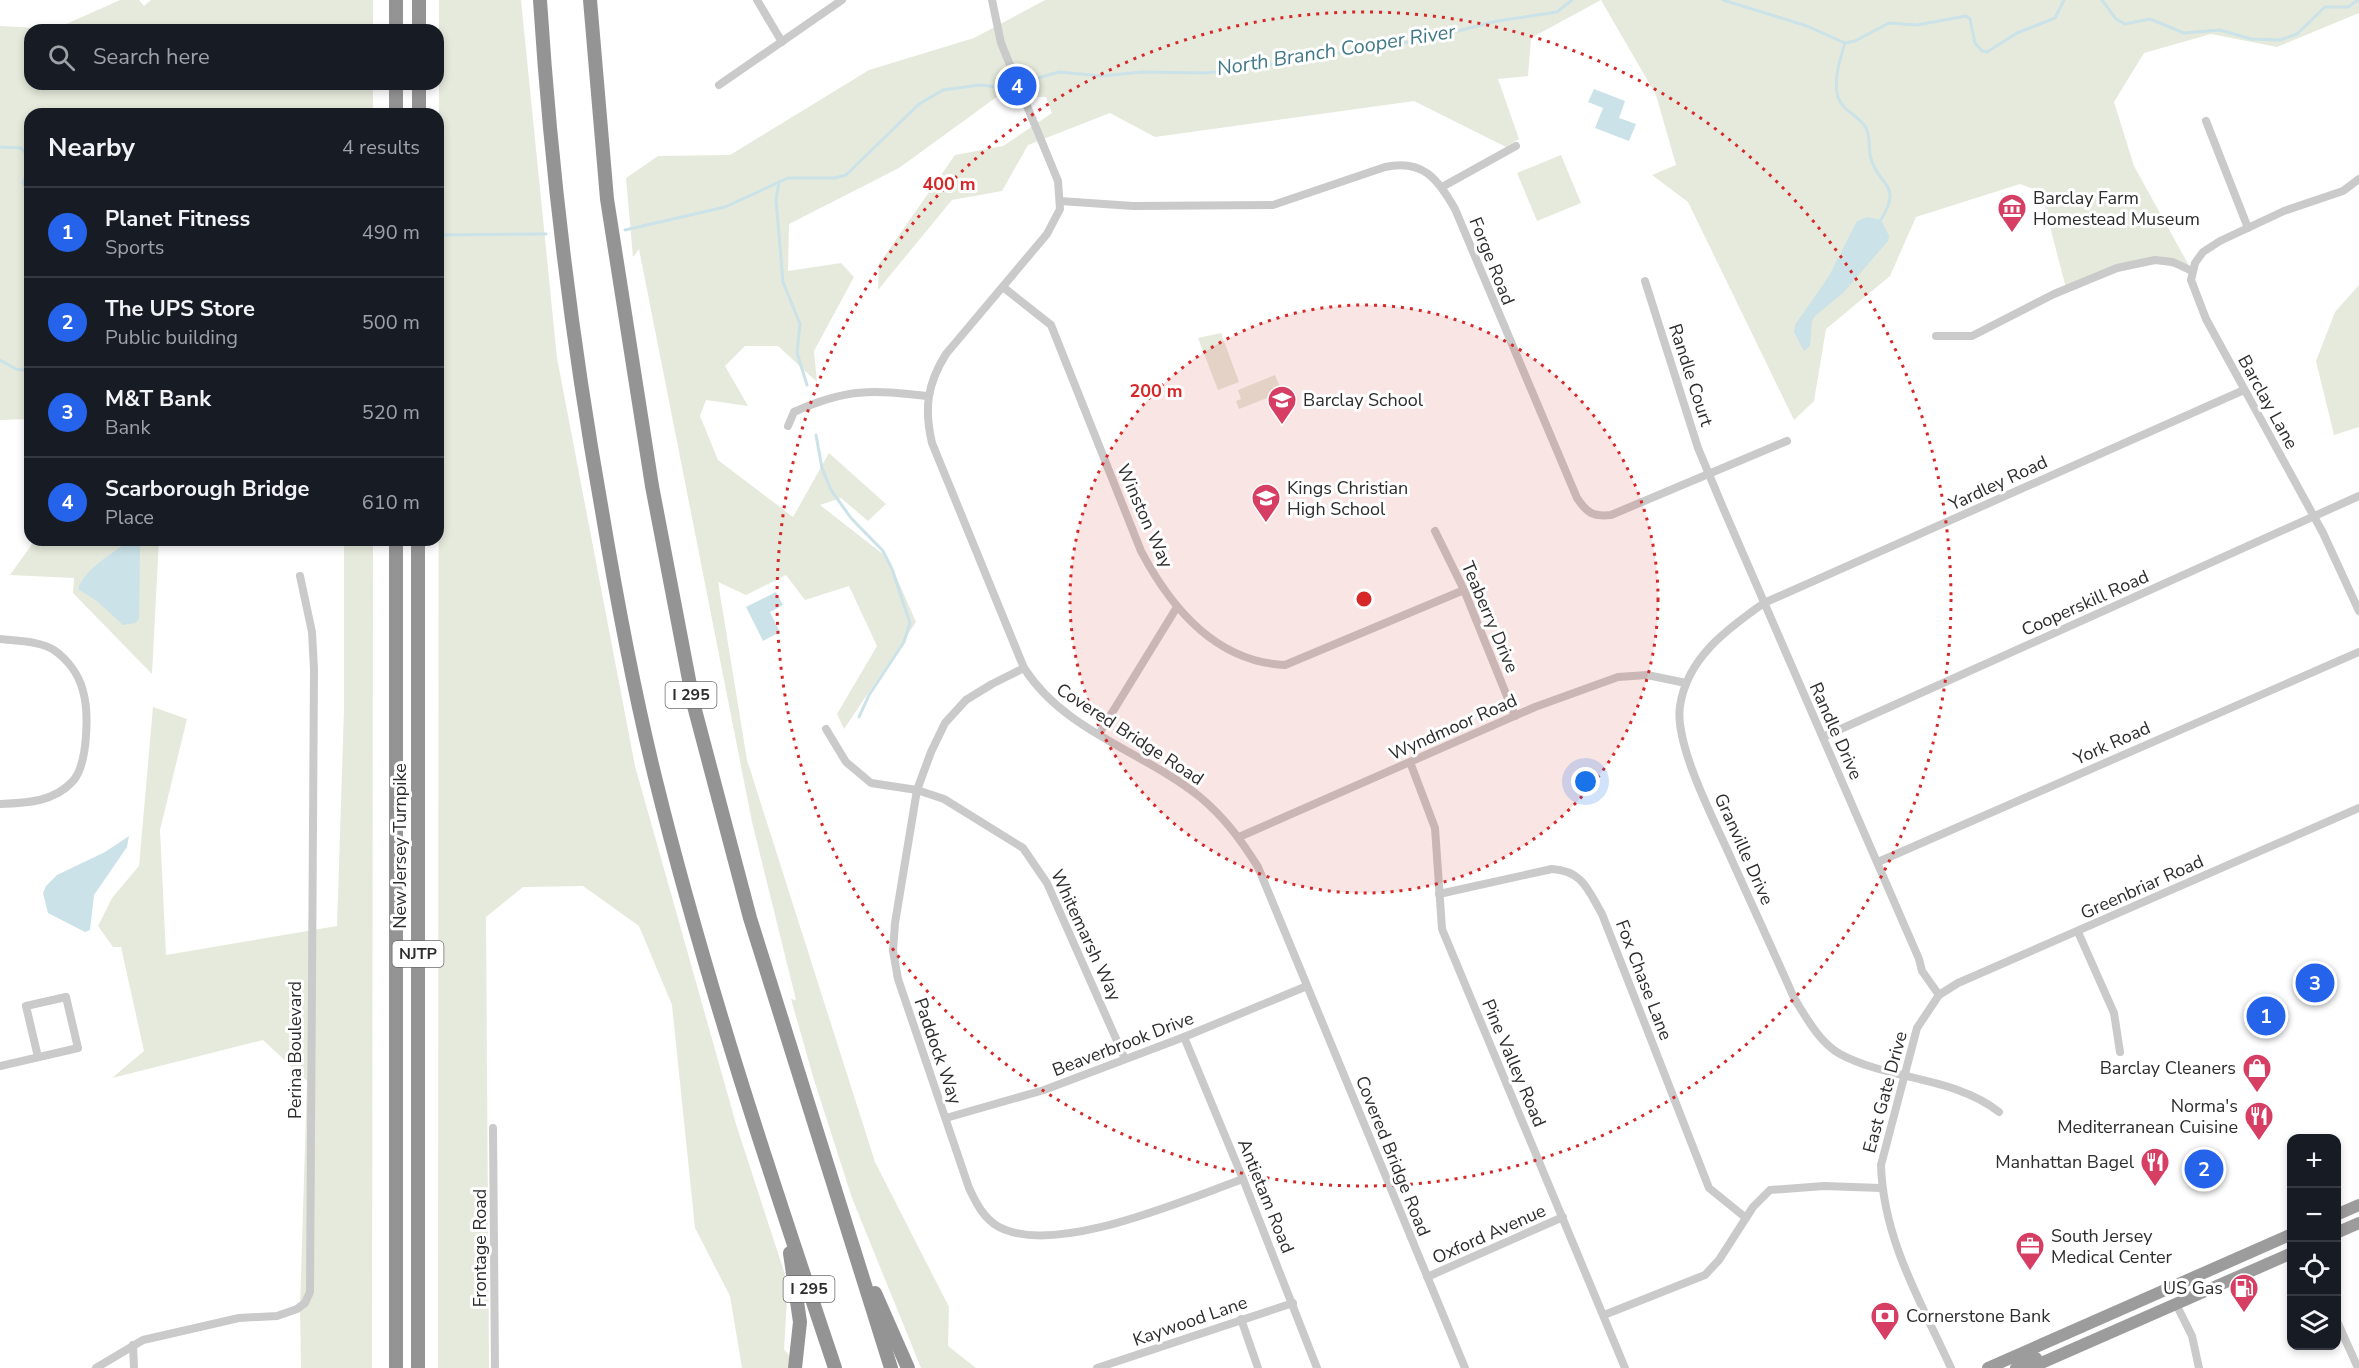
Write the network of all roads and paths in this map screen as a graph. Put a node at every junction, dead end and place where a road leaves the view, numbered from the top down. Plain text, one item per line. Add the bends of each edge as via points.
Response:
1 (396, 0) edge
2 (419, 0) edge
3 (540, 0) edge
4 (590, 0) edge
5 (757, 0) edge
6 (842, 0) edge
7 (992, 0) edge
8 (396, 24) edge
9 (419, 24) edge
10 (782, 42) junction
11 (719, 85) dead end
12 (396, 90) edge
13 (419, 90) edge
14 (396, 108) edge
15 (419, 108) edge
16 (2206, 122) dead end
17 (1516, 146) dead end
18 (2359, 179) edge
19 (1442, 187) junction
20 (1060, 201) junction
21 (2248, 228) junction
22 (2192, 271) junction
23 (1646, 282) dead end
24 (1003, 287) junction
25 (1936, 336) dead end
26 (2244, 390) junction
27 (927, 396) junction
28 (788, 426) dead end
29 (1787, 441) dead end
30 (1710, 476) junction
31 (2359, 496) edge
32 (2313, 516) junction
33 (1435, 531) dead end
34 (396, 546) edge
35 (418, 546) edge
36 (300, 576) dead end
37 (1464, 590) junction
38 (1764, 603) junction
39 (1177, 606) junction
40 (2359, 611) edge
41 (0, 639) edge
42 (2359, 652) edge
43 (1024, 668) junction
44 (1686, 683) junction
45 (1515, 716) junction
46 (826, 729) dead end
47 (1099, 734) junction
48 (1823, 737) junction
49 (1410, 762) junction
50 (917, 790) junction
51 (0, 804) edge
52 (2359, 808) edge
53 (1239, 837) junction
54 (1878, 862) junction
55 (1439, 894) junction
56 (2078, 933) junction
57 (1307, 986) junction
58 (1939, 995) junction
59 (1184, 1037) junction
60 (2120, 1052) dead end
61 (39, 1057) junction
62 (1125, 1059) junction
63 (0, 1066) edge
64 (1903, 1076) junction
65 (1999, 1112) dead end
66 (946, 1118) junction
67 (493, 1128) dead end
68 (1243, 1179) junction
69 (1881, 1188) junction
70 (834, 1191) junction
71 (2359, 1205) edge
72 (783, 1210) junction
73 (2341, 1213) edge
74 (1563, 1217) junction
75 (1746, 1218) junction
76 (2359, 1223) edge
77 (2341, 1231) edge
78 (2287, 1236) edge
79 (2287, 1255) edge
80 (1427, 1277) junction
81 (2143, 1300) junction
82 (1293, 1303) junction
83 (2176, 1304) junction
84 (1604, 1315) junction
85 (1241, 1319) junction
86 (2341, 1328) edge
87 (133, 1345) junction
88 (96, 1368) edge
89 (134, 1368) edge
90 (396, 1368) edge
91 (418, 1368) edge
92 (495, 1368) edge
93 (795, 1368) edge
94 (835, 1368) edge
95 (891, 1368) edge
96 (908, 1368) edge
97 (1097, 1368) edge
98 (1258, 1368) edge
99 (1317, 1368) edge
100 (1465, 1368) edge
101 (1625, 1368) edge
102 (1951, 1368) edge
103 (1988, 1368) edge
104 (2016, 1368) edge
105 (2030, 1368) edge
106 (2199, 1368) edge
107 (2358, 1368) edge

1 - 8 highway
2 - 9 highway
3 - 72 highway, I 295 via 566,284 621,622 655,779 696,932
4 - 70 highway, I 295 via 607,199 631,366 685,668 750,918
5 - 10 street
6 - 10 street
7 - 20 street via 1001,43 1058,181
10 - 11 street
12 - 14 highway
13 - 15 highway
16 - 21 street
17 - 19 street
18 - 21 street via 2343,191
19 - 20 street, Forge Road via 1427,172 1400,164 1273,205 1133,206
19 - 30 street, Forge Road via 1586,512 1611,515
20 - 24 street, Covered Bridge Road via 1047,234
21 - 22 street via 2203,252
22 - 25 street via 2173,262 2155,260 2117,268 2054,294 1972,336
22 - 26 street, Barclay Lane via 2199,302
23 - 30 street, Randle Court
24 - 27 street, Covered Bridge Road via 946,354 933,374
24 - 39 street, Winston Way via 1051,325 1139,547
26 - 32 street, Barclay Lane
26 - 38 street, Yardley Road
27 - 28 street via 870,390 824,398 794,412
27 - 43 street, Covered Bridge Road via 932,443
29 - 30 street, Forge Road
30 - 38 street, Randle Drive
31 - 32 street, Cooperskill Road
32 - 40 street, Barclay Lane
32 - 48 street, Cooperskill Road
33 - 37 street, Teaberry Drive
34 - 90 highway, New Jersey Turnpike / NJTP
35 - 91 highway, New Jersey Turnpike / NJTP
36 - 87 street, Perina Boulevard via 312,632 314,669 310,1292 305,1303 277,1316 239,1318
37 - 39 street, Winston Way via 1285,665 1265,664 1231,652 1209,638
37 - 45 street, Teaberry Drive
38 - 44 street, Granville Drive via 1731,626 1703,654
38 - 48 street, Randle Drive
39 - 47 street
41 - 51 street via 52,648 71,666 83,692 85,735 81,768 60,792 26,803
42 - 54 street, York Road
43 - 47 street, Covered Bridge Road via 1062,711
43 - 50 street, Paddock Way via 966,700 945,723
44 - 45 street, Wyndmoor Road via 1647,675 1618,677
44 - 64 street, Granville Drive via 1679,713 1687,752 1794,998 1825,1042 1840,1054
45 - 49 street, Wyndmoor Road
46 - 50 street, Whitemarsh Way via 846,762 863,778 871,783
47 - 53 street, Covered Bridge Road via 1198,796
48 - 54 street, Randle Drive
49 - 53 street, Wyndmoor Road
49 - 55 street, Pine Valley Road via 1435,828
50 - 62 street, Whitemarsh Way via 944,799 1021,846 1036,865
50 - 66 street, Paddock Way via 893,951 907,1009
52 - 56 street, Greenbriar Road
53 - 57 street, Covered Bridge Road via 1269,890
54 - 58 street, Randle Drive via 1922,971
55 - 74 street, Pine Valley Road via 1442,929
55 - 75 street, Fox Chase Lane via 1552,869 1576,875 1602,914 1709,1188
56 - 58 street, Greenbriar Road via 1958,983
56 - 60 street via 2114,1013
57 - 59 street, Beaverbrook Drive
57 - 80 street, Covered Bridge Road
58 - 64 street, East Gate Drive via 1917,1028
59 - 62 street, Beaverbrook Drive
59 - 68 street, Antietam Road
61 - 61 street via 78,1048 66,997 26,1006
61 - 63 street
62 - 66 street, Beaverbrook Drive via 1044,1090
64 - 65 street, Granville Drive via 1967,1092
64 - 69 street, East Gate Drive via 1881,1165
66 - 68 street, Paddock Way via 976,1204 999,1227 1015,1232 1036,1236 1114,1225
67 - 92 street, Frontage Road
68 - 82 street, Antietam Road
69 - 75 street via 1824,1186 1770,1190
69 - 102 street, East Gate Drive via 1884,1212 1896,1246
70 - 95 highway, I 295
70 - 96 highway
71 - 73 highway
72 - 93 highway via 798,1305
72 - 94 highway, I 295
74 - 80 street, Oxford Avenue
74 - 84 street, Pine Valley Road
75 - 84 street via 1705,1275
76 - 77 highway
78 - 81 highway
79 - 83 highway
80 - 100 street, Covered Bridge Road
81 - 103 highway
81 - 104 highway via 2142,1308 2134,1315
82 - 85 street, Kaywood Lane
82 - 99 street, Antietam Road
83 - 105 highway
83 - 106 street via 2187,1323
84 - 101 street, Pine Valley Road
85 - 97 street, Kaywood Lane
85 - 98 street
86 - 107 street
87 - 88 street, Perina Boulevard
87 - 89 street

